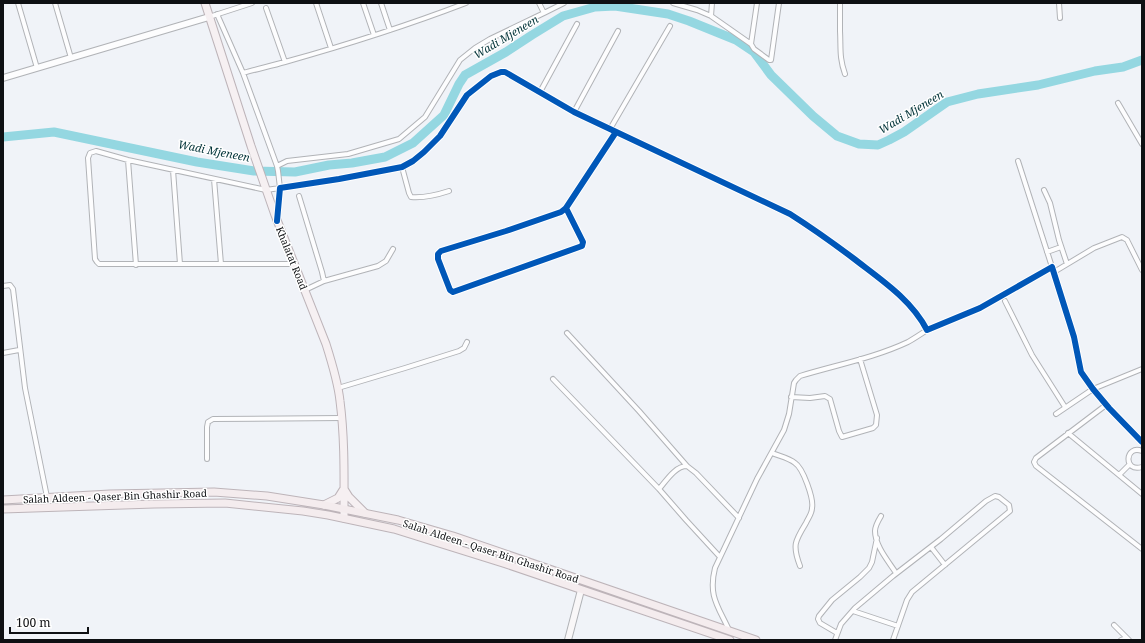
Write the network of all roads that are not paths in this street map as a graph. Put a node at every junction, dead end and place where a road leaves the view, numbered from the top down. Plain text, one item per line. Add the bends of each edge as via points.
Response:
1 (18, 3) edge
2 (55, 3) edge
3 (205, 3) edge
4 (252, 3) edge
5 (316, 3) edge
6 (363, 3) edge
7 (381, 3) edge
8 (466, 3) edge
9 (539, 3) edge
10 (564, 3) edge
11 (673, 3) edge
12 (712, 3) edge
13 (757, 3) edge
14 (778, 3) edge
15 (840, 3) edge
16 (1059, 3) edge
17 (266, 8) dead end
18 (544, 13) junction
19 (217, 14) junction
20 (711, 16) junction
21 (209, 17) junction
22 (1060, 18) dead end
23 (577, 24) dead end
24 (670, 26) dead end
25 (390, 30) junction
26 (618, 31) dead end
27 (374, 35) junction
28 (751, 44) junction
29 (332, 48) junction
30 (71, 58) junction
31 (284, 62) junction
32 (37, 68) junction
33 (243, 73) junction
34 (845, 74) dead end
35 (3, 78) edge
36 (540, 92) junction
37 (1118, 103) dead end
38 (574, 112) junction
39 (610, 129) junction
40 (616, 132) junction
41 (1142, 144) edge
42 (128, 160) junction
43 (1018, 161) dead end
44 (277, 166) junction
45 (402, 167) junction
46 (173, 170) junction
47 (214, 179) junction
48 (280, 188) junction
49 (266, 190) junction
50 (1044, 190) dead end
51 (449, 191) dead end
52 (299, 196) dead end
53 (566, 208) junction
54 (277, 221) junction
55 (1061, 247) junction
56 (393, 249) dead end
57 (1047, 252) junction
58 (180, 264) junction
59 (221, 264) junction
60 (294, 264) junction
61 (1067, 264) junction
62 (136, 265) junction
63 (1052, 268) junction
64 (1142, 270) edge
65 (1054, 272) junction
66 (324, 281) junction
67 (3, 286) edge
68 (305, 290) junction
69 (1004, 301) dead end
70 (927, 330) junction
71 (567, 334) dead end
72 (467, 342) dead end
73 (20, 350) junction
74 (3, 353) edge
75 (860, 360) junction
76 (1142, 369) edge
77 (553, 379) dead end
78 (338, 388) junction
79 (1093, 389) junction
80 (791, 397) junction
81 (1106, 405) junction
82 (1065, 407) junction
83 (1056, 414) dead end
84 (342, 418) junction
85 (1068, 433) junction
86 (1142, 442) edge
87 (1142, 450) edge
88 (772, 453) junction
89 (207, 459) dead end
90 (1130, 464) junction
91 (687, 466) junction
92 (1142, 467) edge
93 (1119, 475) junction
94 (344, 488) junction
95 (658, 489) junction
96 (1142, 494) edge
97 (47, 498) junction
98 (5, 500) edge
99 (324, 505) junction
100 (344, 508) junction
101 (5, 509) edge
102 (364, 513) junction
103 (881, 516) dead end
104 (344, 518) junction
105 (739, 518) junction
106 (398, 520) junction
107 (394, 529) junction
108 (877, 538) junction
109 (931, 547) junction
110 (1142, 549) edge
111 (720, 557) junction
112 (945, 565) junction
113 (800, 566) dead end
114 (896, 573) junction
115 (581, 590) junction
116 (853, 611) junction
117 (1114, 625) dead end
118 (898, 626) junction
119 (730, 631) junction
120 (838, 633) junction
121 (1128, 639) edge
122 (568, 640) edge
123 (730, 640) edge
124 (756, 640) edge
125 (835, 640) edge
126 (893, 640) edge
127 (1121, 640) edge

1 - 32 street
2 - 30 street
3 - 21 main road, Khalatat Road
4 - 19 street
5 - 29 street
6 - 27 street
7 - 25 street
8 - 25 street
9 - 18 street
10 - 18 street
11 - 20 street
12 - 20 street
13 - 28 street
14 - 28 street via 771,60 754,49
15 - 34 street via 840,57
16 - 22 street
17 - 31 street
18 - 44 street via 490,39 460,60 425,117 399,139 348,154 287,161
19 - 21 street
19 - 33 street
20 - 28 street
21 - 30 street
21 - 49 main road, Khalatat Road
23 - 36 street
24 - 39 street
25 - 27 street
26 - 38 street
27 - 29 street
29 - 31 street
30 - 32 street
31 - 33 street
32 - 35 street
33 - 44 street
36 - 38 street
36 - 45 street via 505,72 497,72 467,95 440,136 424,152
37 - 41 street
38 - 39 street
39 - 40 street
40 - 53 street
40 - 70 street via 784,211 810,226 878,276 906,302
42 - 46 street
42 - 62 street
42 - 62 street via 96,151 90,153 88,158 95,258 96,262 104,265
43 - 57 street
44 - 48 street
45 - 48 street
45 - 51 street via 411,197 435,196
46 - 47 street
46 - 58 street
47 - 49 street
47 - 59 street
48 - 49 street
48 - 54 street
49 - 54 main road, Khalatat Road
50 - 55 street via 1050,203
52 - 66 street
53 - 53 street via 506,231 440,251 438,259 450,290 453,292 582,246 583,242
54 - 60 main road, Khalatat Road
55 - 57 street
55 - 61 street
56 - 66 street via 386,261 378,266
57 - 63 street
58 - 59 street
58 - 62 street
59 - 60 street
60 - 68 main road, Khalatat Road
61 - 64 street via 1094,248 1122,237 1127,240
61 - 65 street
63 - 65 street
63 - 70 street via 980,308
65 - 79 street via 1074,337 1081,372
66 - 68 street
67 - 73 street via 10,285 13,289
68 - 78 main road, Khalatat Road via 328,351
69 - 82 street via 1032,355
70 - 75 street via 910,341
71 - 91 street
72 - 78 street via 459,351
73 - 74 street
73 - 97 street
75 - 80 street via 800,376 796,380
75 - 80 street via 877,415 876,425 872,428 842,437 830,399 825,396
76 - 79 street
77 - 95 street
78 - 84 main road, Khalatat Road
79 - 81 street
79 - 82 street
80 - 88 street via 784,430
81 - 85 street
81 - 86 street
82 - 83 street
84 - 89 street via 213,419 208,422 207,427
84 - 94 main road, Khalatat Road
85 - 93 street
85 - 110 street via 1036,458 1036,466
87 - 90 street via 1130,453
88 - 105 street
88 - 113 street via 796,464 802,472 812,498 810,515 795,544
90 - 92 street via 1132,467
90 - 93 street
91 - 95 street via 672,474
91 - 105 street
93 - 96 street
94 - 99 main road via 341,496
94 - 100 main road, Khalatat Road
94 - 102 main road
95 - 111 street
97 - 98 highway, Salah Aldeen - Qaser Bin Ghashir Road
97 - 99 highway, Salah Aldeen - Qaser Bin Ghashir Road via 124,493 214,492 267,496
98 - 101 highway
99 - 100 highway, Salah Aldeen - Qaser Bin Ghashir Road
100 - 102 highway, Salah Aldeen - Qaser Bin Ghashir Road
100 - 104 main road, Khalatat Road
101 - 104 highway via 225,503
102 - 106 highway, Salah Aldeen - Qaser Bin Ghashir Road
103 - 108 street via 875,530
104 - 107 highway
105 - 111 street
106 - 107 highway
106 - 119 highway, Salah Aldeen - Qaser Bin Ghashir Road via 453,536
107 - 115 highway
108 - 114 street via 882,552
108 - 120 street via 872,562 868,568 832,600 819,616 820,623
109 - 112 street
109 - 112 street via 991,498 999,497 1009,505 1008,512
109 - 114 street
111 - 119 street via 713,575 712,590
112 - 118 street via 912,592
114 - 116 street
115 - 122 main road
115 - 123 highway
116 - 118 street
116 - 120 street via 841,624
117 - 121 street
118 - 126 street
119 - 124 highway, Salah Aldeen - Qaser Bin Ghashir Road
120 - 125 street
121 - 127 street

